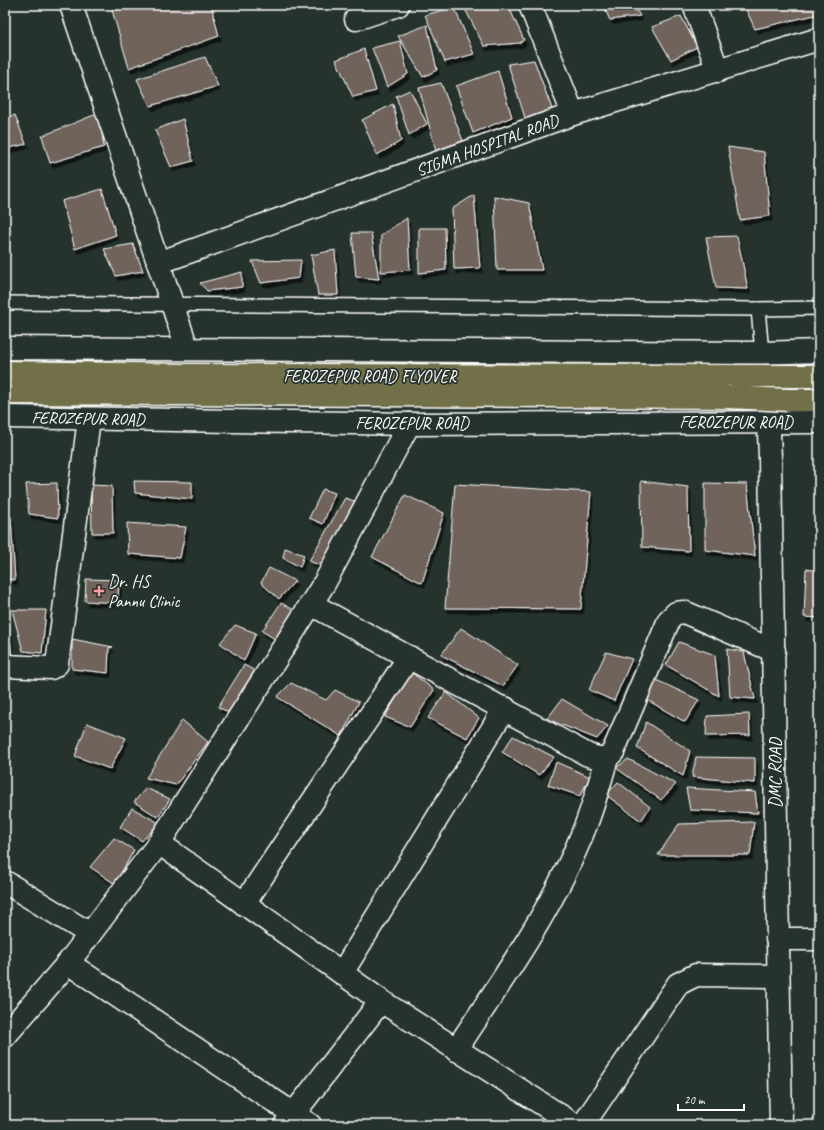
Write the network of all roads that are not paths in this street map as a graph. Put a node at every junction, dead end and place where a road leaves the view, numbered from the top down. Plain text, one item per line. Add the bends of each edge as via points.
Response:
1 (71, 5) edge
2 (398, 5) edge
3 (530, 5) edge
4 (694, 5) edge
5 (356, 19) dead end
6 (819, 39) edge
7 (718, 71) junction
8 (574, 114) junction
9 (158, 263) junction
10 (5, 303) edge
11 (172, 305) junction
12 (819, 308) edge
13 (758, 309) junction
14 (5, 348) edge
15 (188, 348) junction
16 (819, 352) edge
17 (762, 353) junction
18 (5, 372) edge
19 (819, 376) edge
20 (5, 393) edge
21 (728, 397) joint
22 (819, 400) edge
23 (5, 417) edge
24 (89, 418) junction
25 (770, 421) junction
26 (819, 422) edge
27 (409, 424) junction
28 (311, 604) junction
29 (774, 651) junction
30 (409, 657) junction
31 (5, 666) edge
32 (505, 708) junction
33 (607, 758) junction
34 (159, 843) junction
35 (5, 882) edge
36 (244, 904) junction
37 (90, 934) junction
38 (776, 939) junction
39 (819, 939) edge
40 (68, 963) junction
41 (342, 973) junction
42 (777, 976) junction
43 (381, 1001) junction
44 (5, 1036) edge
45 (456, 1050) junction
46 (296, 1121) edge
47 (575, 1125) edge
48 (583, 1125) edge
49 (781, 1125) edge

1 - 9 street
2 - 5 street
3 - 8 street
4 - 7 street
6 - 7 street, SIGMA HOSPITAL ROAD
7 - 8 street, SIGMA HOSPITAL ROAD
8 - 9 street, SIGMA HOSPITAL ROAD
9 - 11 street
10 - 11 lane
11 - 13 lane
11 - 15 street
12 - 13 lane
13 - 17 lane
14 - 15 street
15 - 17 street
16 - 17 street
17 - 25 street, DMC ROAD
18 - 19 main road, FEROZEPUR ROAD FLYOVER, bridge via 196,376
20 - 21 main road, FEROZEPUR ROAD FLYOVER
21 - 22 main road, FEROZEPUR ROAD, bridge
23 - 24 street, FEROZEPUR ROAD
24 - 27 street, FEROZEPUR ROAD
24 - 31 street via 57,664 51,668
25 - 26 street, FEROZEPUR ROAD
25 - 27 street, FEROZEPUR ROAD
25 - 29 street, DMC ROAD
27 - 28 street
28 - 30 street
28 - 34 street
29 - 33 street via 684,612 676,612 669,620 613,752
29 - 38 street, DMC ROAD
30 - 32 street
30 - 36 street
32 - 33 street via 588,755
32 - 41 street
33 - 45 street via 585,827 541,918
34 - 36 street
34 - 37 street
35 - 37 street
36 - 41 street
37 - 40 street
38 - 39 street
38 - 42 street, DMC ROAD
40 - 44 street
40 - 46 street
41 - 43 street
42 - 48 street via 696,975 678,984
42 - 49 street, DMC ROAD
43 - 45 street
43 - 46 street
45 - 47 street

